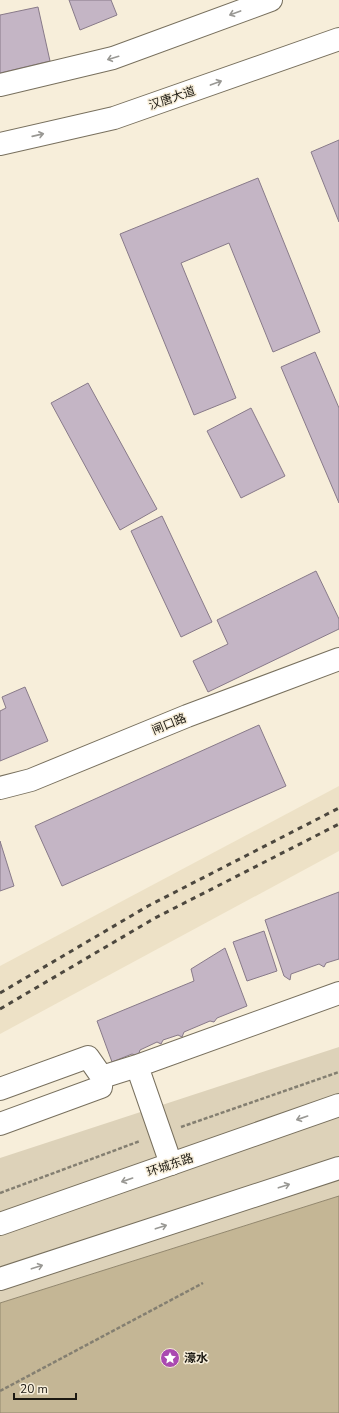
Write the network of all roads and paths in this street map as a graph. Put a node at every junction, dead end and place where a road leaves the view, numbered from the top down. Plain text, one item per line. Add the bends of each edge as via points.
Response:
1 (271, 0) edge
2 (339, 39) edge
3 (0, 85) edge
4 (0, 144) edge
5 (339, 659) edge
6 (0, 788) edge
7 (339, 992) edge
8 (137, 1066) junction
9 (102, 1077) junction
10 (0, 1089) edge
11 (339, 1105) edge
12 (0, 1124) edge
13 (171, 1164) junction
14 (339, 1168) edge
15 (0, 1224) edge
16 (0, 1279) edge
17 (203, 1283) dead end
18 (0, 1391) edge

1 -> 3 main road via 113,58
4 -> 2 main road, 汉唐大道 via 114,118
5 - 6 main road, 闸口路 via 187,716 31,780
7 - 8 main road
8 - 9 main road
8 - 13 main road
9 - 10 main road via 88,1057
9 - 12 main road via 101,1087
11 -> 13 main road, 环城东路
13 -> 15 main road, 环城东路
16 -> 14 main road
17 - 18 path

